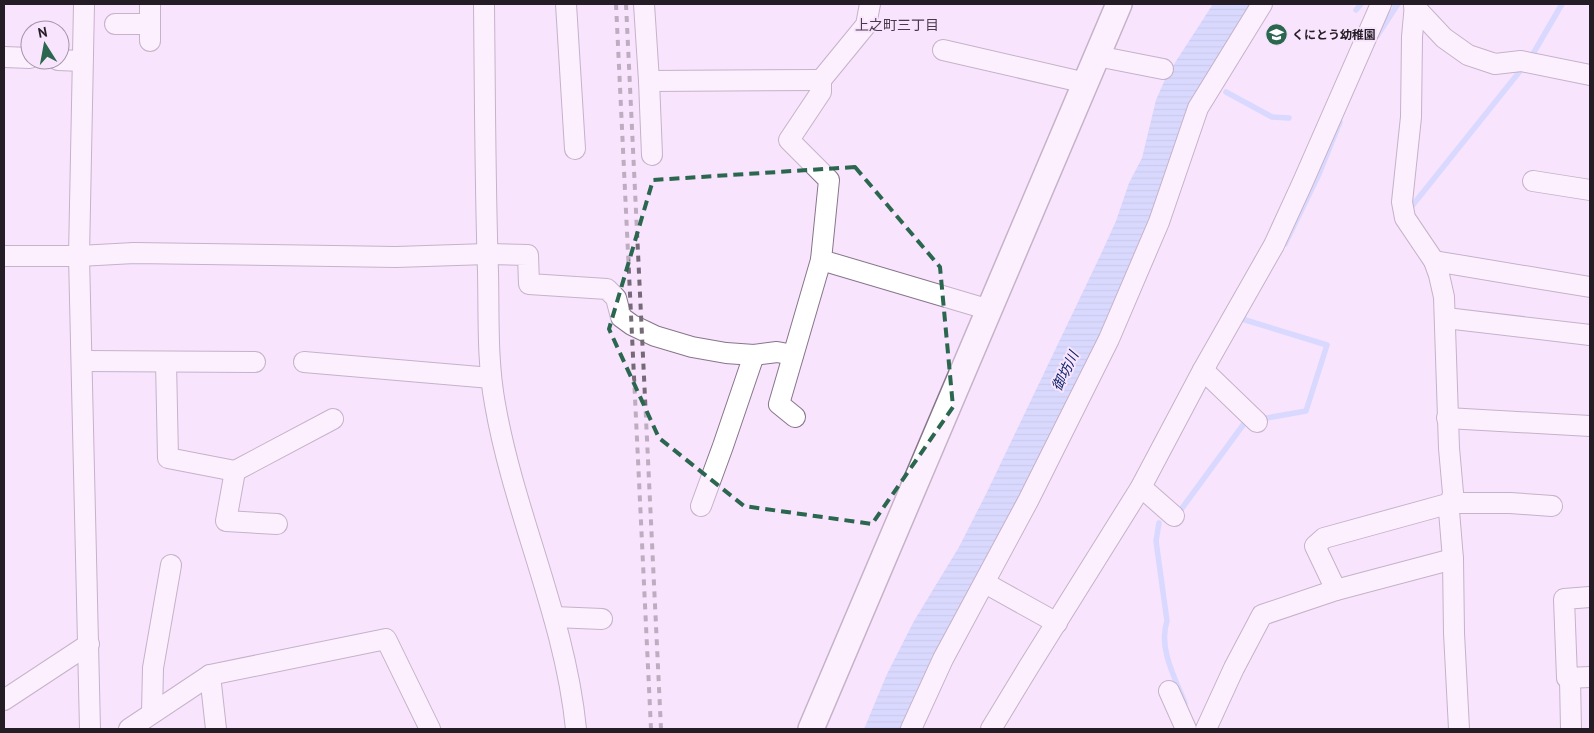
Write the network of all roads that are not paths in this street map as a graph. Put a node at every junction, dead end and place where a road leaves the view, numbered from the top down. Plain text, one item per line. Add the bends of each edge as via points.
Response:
1 (84, 4) edge
2 (150, 4) edge
3 (484, 4) edge
4 (566, 4) edge
5 (644, 4) edge
6 (870, 4) edge
7 (1119, 4) edge
8 (1262, 4) edge
9 (1381, 4) edge
10 (1415, 5) edge
11 (115, 24) dead end
12 (943, 50) dead end
13 (1097, 56) junction
14 (4, 57) edge
15 (20, 58) edge
16 (70, 61) edge
17 (82, 62) junction
18 (1163, 70) dead end
19 (1590, 75) edge
20 (649, 80) junction
21 (821, 80) junction
22 (1086, 83) junction
23 (575, 149) dead end
24 (652, 155) dead end
25 (1533, 181) dead end
26 (1590, 190) edge
27 (487, 254) junction
28 (4, 256) edge
29 (79, 256) junction
30 (821, 260) junction
31 (1434, 261) junction
32 (1590, 287) edge
33 (990, 310) junction
34 (1446, 318) junction
35 (1590, 335) edge
36 (754, 355) junction
37 (793, 355) junction
38 (82, 361) junction
39 (166, 362) junction
40 (255, 362) dead end
41 (304, 362) dead end
42 (1203, 370) junction
43 (491, 378) junction
44 (795, 417) dead end
45 (1447, 418) junction
46 (333, 419) dead end
47 (1257, 422) dead end
48 (1590, 426) edge
49 (236, 471) junction
50 (1141, 487) junction
51 (1451, 503) junction
52 (700, 506) dead end
53 (1552, 506) dead end
54 (1174, 516) dead end
55 (276, 524) dead end
56 (1453, 559) junction
57 (171, 565) dead end
58 (985, 583) junction
59 (1336, 590) junction
60 (1590, 597) edge
61 (554, 617) junction
62 (602, 619) dead end
63 (1057, 623) junction
64 (89, 644) junction
65 (210, 675) junction
66 (1590, 677) edge
67 (1570, 679) junction
68 (1169, 691) dead end
69 (4, 700) edge
70 (152, 713) junction
71 (90, 729) edge
72 (129, 729) edge
73 (216, 729) edge
74 (430, 729) edge
75 (576, 729) edge
76 (811, 729) edge
77 (911, 729) edge
78 (991, 729) edge
79 (1186, 729) edge
80 (1206, 729) edge
81 (1459, 729) edge
82 (1571, 729) edge

1 - 17 street
2 - 11 street via 150,33
3 - 27 street
4 - 23 street
5 - 20 street
6 - 21 street via 866,25
7 - 13 street
8 - 58 street via 1198,108 1159,222 1109,338
9 - 42 street via 1274,245
10 - 19 street via 1444,38 1468,55 1495,64 1521,61
10 - 31 street via 1402,202 1405,218
12 - 22 street
13 - 18 street
13 - 22 street
14 - 15 street
16 - 17 street
17 - 29 street
20 - 21 street
20 - 24 street
21 - 30 street via 821,92 788,140 829,180
22 - 33 street
25 - 26 street
27 - 29 street via 396,257 134,253
27 - 36 street via 528,255 530,284 607,289 616,298 621,317 655,336 692,347
27 - 43 street
28 - 29 street
29 - 38 street
30 - 33 street
30 - 37 street
31 - 32 street
31 - 34 street via 1444,296
33 - 76 street
34 - 35 street
34 - 45 street
36 - 37 street via 777,352
36 - 52 street
37 - 44 street via 778,404
38 - 39 street
38 - 64 street
39 - 40 street
39 - 49 street via 168,458
41 - 43 street
42 - 47 street
42 - 50 street
43 - 61 street via 504,450
45 - 48 street
45 - 51 street
46 - 49 street
49 - 55 street via 226,521
50 - 54 street
50 - 63 street
51 - 53 street
51 - 56 street
51 - 59 street via 1324,538 1315,546
56 - 59 street
56 - 81 street
57 - 70 street via 153,668
58 - 63 street
58 - 77 street
59 - 80 street via 1262,615
60 - 67 street via 1564,599 1567,678
61 - 62 street
61 - 75 street
63 - 78 street
64 - 69 street
64 - 71 street
65 - 70 street
65 - 73 street
65 - 74 street via 386,639
66 - 67 street
67 - 82 street
68 - 79 street
70 - 72 street

